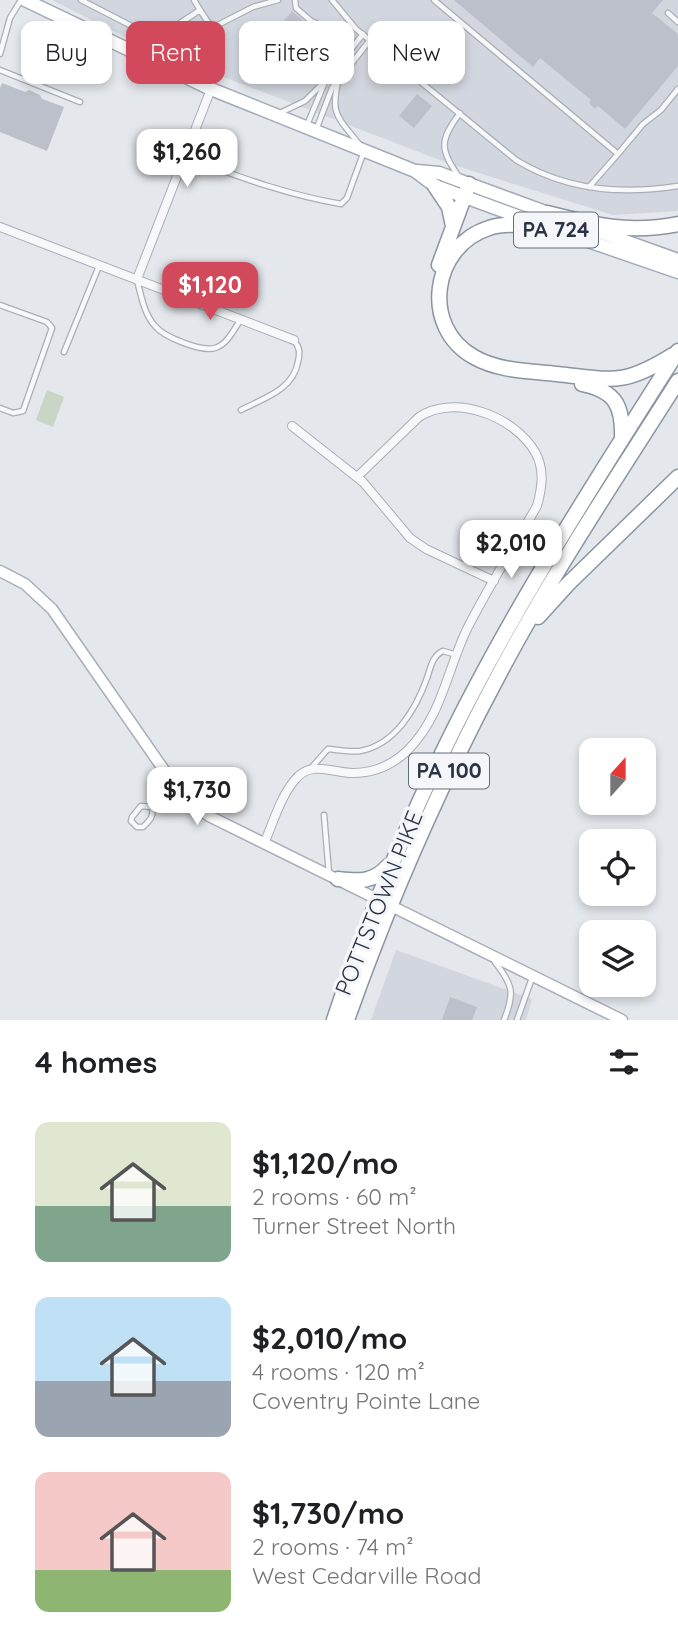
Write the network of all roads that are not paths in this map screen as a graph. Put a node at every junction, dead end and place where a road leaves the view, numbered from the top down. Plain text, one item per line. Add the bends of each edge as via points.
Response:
1 (23, 0) edge
2 (81, 0) edge
3 (194, 0) edge
4 (278, 0) edge
5 (295, 0) edge
6 (332, 0) edge
7 (434, 0) edge
8 (200, 10) junction
9 (667, 13) dead end
10 (207, 21) edge
11 (225, 21) edge
12 (311, 21) edge
13 (678, 22) edge
14 (363, 34) junction
15 (368, 38) edge
16 (368, 42) edge
17 (354, 45) edge
18 (126, 48) edge
19 (0, 54) edge
20 (354, 59) edge
21 (0, 71) edge
22 (201, 84) edge
23 (323, 84) edge
24 (324, 84) edge
25 (335, 84) edge
26 (337, 84) edge
27 (424, 84) edge
28 (211, 89) junction
29 (678, 89) edge
30 (80, 102) dead end
31 (460, 113) junction
32 (276, 114) junction
33 (311, 128) junction
34 (365, 151) junction
35 (618, 154) junction
36 (185, 157) junction
37 (415, 171) junction
38 (435, 186) junction
39 (678, 186) edge
40 (465, 187) junction
41 (589, 188) junction
42 (547, 213) junction
43 (678, 225) edge
44 (0, 227) edge
45 (453, 228) junction
46 (563, 233) junction
47 (678, 260) edge
48 (100, 265) junction
49 (678, 272) edge
50 (137, 279) junction
51 (0, 305) edge
52 (241, 318) junction
53 (294, 340) joint
54 (64, 352) dead end
55 (678, 352) edge
56 (678, 381) edge
57 (0, 408) edge
58 (240, 410) dead end
59 (292, 426) dead end
60 (622, 440) junction
61 (357, 477) junction
62 (678, 477) edge
63 (0, 571) edge
64 (494, 581) junction
65 (516, 642) junction
66 (457, 655) junction
67 (312, 768) junction
68 (176, 787) junction
69 (152, 807) junction
70 (324, 815) dead end
71 (264, 844) junction
72 (394, 860) junction
73 (333, 877) junction
74 (384, 902) junction
75 (491, 956) junction
76 (533, 976) junction
77 (334, 1020) edge
78 (347, 1020) edge
79 (504, 1020) edge
80 (517, 1020) edge
81 (622, 1020) edge

1 - 18 main road, PA 724
1 - 19 lane via 10,18
2 - 8 lane via 153,37
3 - 8 lane
4 - 11 lane
5 - 12 lane via 296,8
6 - 14 lane
7 - 35 lane
8 - 10 lane
9 - 13 lane
14 - 15 lane
14 - 17 lane
16 - 20 lane
21 - 30 lane
22 - 28 main road, PA 724
23 - 32 lane via 291,110
24 - 33 lane
25 - 33 lane
26 - 34 lane via 333,100 336,113
27 - 31 lane
28 - 32 main road, PA 724
28 - 36 street
29 - 35 lane
31 - 40 lane via 448,129 444,146
31 - 41 lane via 532,170
32 - 33 main road, PA 724
33 - 34 main road, PA 724
34 - 36 lane via 341,204 264,186
34 - 37 main road, PA 724
35 - 41 lane
36 - 50 street
37 - 38 main road, PA 724
37 - 40 main road, PA 724 via 439,173
38 - 40 main road, PA 724
38 - 45 highway via 449,207
39 - 41 lane via 639,191
40 - 42 main road, PA 724
40 - 45 highway
40 - 46 main road, PA 724
42 - 43 highway via 620,229
42 - 47 main road, PA 724
44 - 48 street
45 - 60 highway via 432,289 435,316 449,345 465,360 490,371 601,389 618,405
46 - 49 main road, PA 724
46 - 55 highway via 493,227 470,237 456,251 441,278 439,303 445,326 461,348 497,366 611,380 640,374
48 - 50 street
48 - 54 lane
50 - 52 street
50 - 52 lane via 153,324 164,335 200,348 215,348 229,338
51 - 57 lane via 52,328 23,411
52 - 53 street
53 - 58 lane via 299,361 286,385
55 - 60 highway, POTTSTOWN PIKE / PA 100
56 - 65 highway, POTTSTOWN PIKE / PA 100
59 - 61 street
60 - 72 highway, POTTSTOWN PIKE / PA 100 via 496,649
61 - 64 street via 410,538
61 - 64 street via 419,416 431,410 446,406 470,409 512,428 536,453 542,483 537,506
62 - 65 highway via 568,584
63 - 68 street via 24,584 52,609
64 - 66 street
65 - 74 highway, POTTSTOWN PIKE / PA 100
66 - 67 lane via 443,651 435,657 413,709 388,739 363,750 328,749
66 - 67 street via 430,722 393,762 359,773
67 - 71 street via 294,779
68 - 69 lane
68 - 71 street via 209,816
69 - 69 lane via 152,818 143,827 131,821 141,806
70 - 73 lane
71 - 73 street
72 - 73 highway via 373,879
72 - 74 highway, POTTSTOWN PIKE / PA 100
73 - 74 street
74 - 75 street
74 - 77 highway, POTTSTOWN PIKE / PA 100
74 - 78 highway, POTTSTOWN PIKE / PA 100
75 - 76 street
75 - 79 lane via 512,992
76 - 80 lane
76 - 81 street

